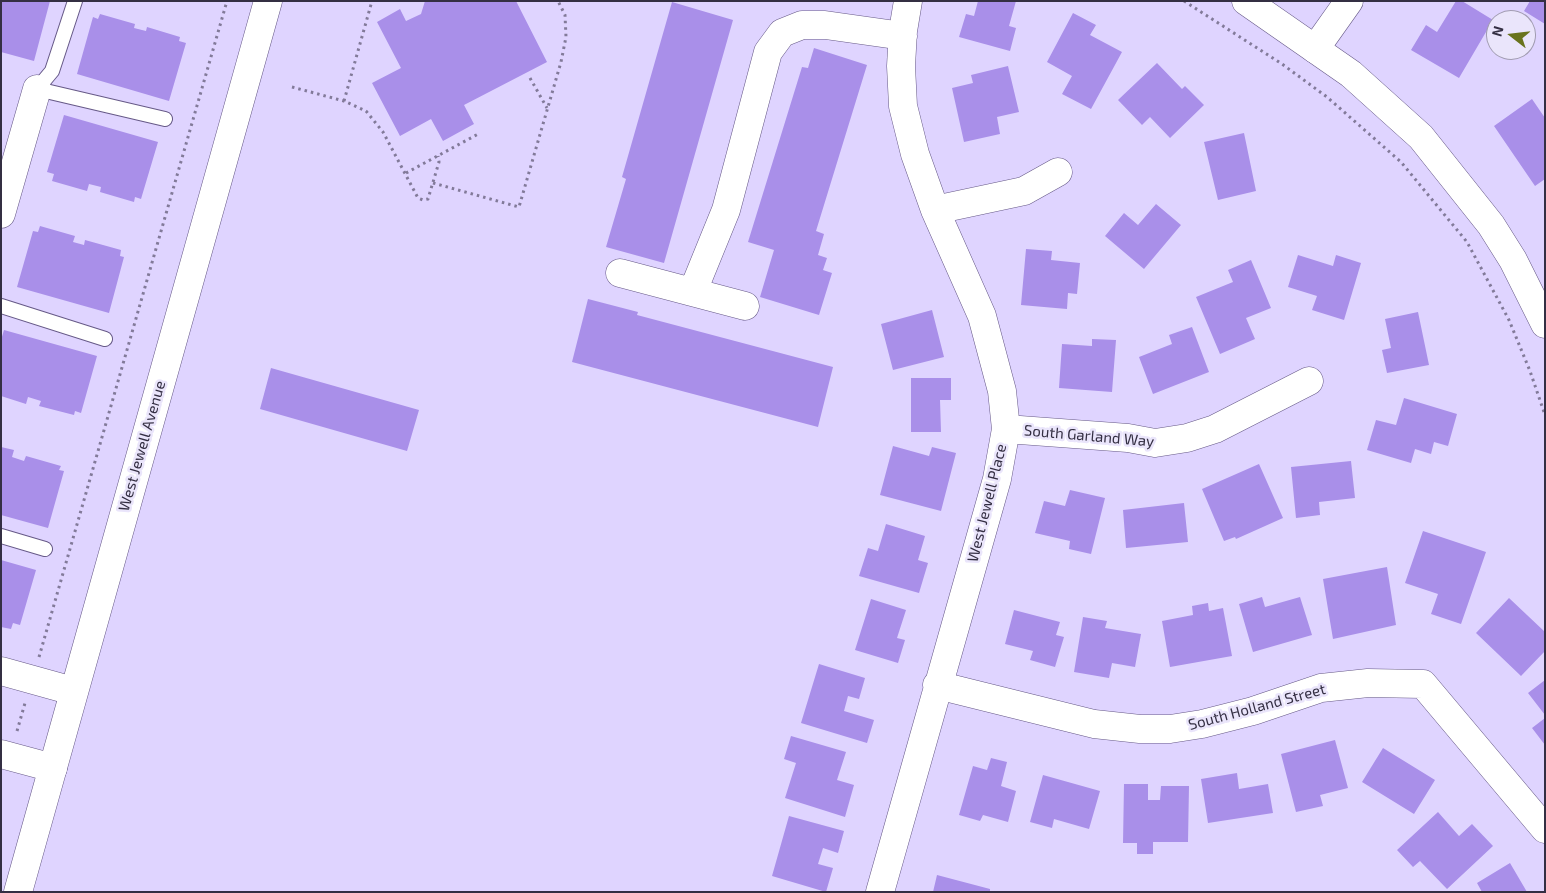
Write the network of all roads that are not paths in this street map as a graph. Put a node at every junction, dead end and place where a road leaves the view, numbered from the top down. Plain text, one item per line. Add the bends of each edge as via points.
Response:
1 (75, 1) edge
2 (268, 1) edge
3 (908, 1) edge
4 (1246, 1) edge
5 (1349, 1) edge
6 (902, 36) junction
7 (1315, 49) junction
8 (37, 89) junction
9 (165, 119) dead end
10 (1058, 172) dead end
11 (935, 210) junction
12 (1, 214) edge
13 (620, 273) dead end
14 (693, 292) junction
15 (1, 306) edge
16 (745, 306) dead end
17 (1545, 324) edge
18 (106, 339) dead end
19 (1309, 381) dead end
20 (1006, 428) junction
21 (1, 536) edge
22 (45, 548) dead end
23 (1, 671) edge
24 (937, 685) junction
25 (74, 691) junction
26 (9, 744) edge
27 (53, 768) junction
28 (1545, 829) edge
29 (18, 892) edge
30 (880, 892) edge

1 - 8 lane via 52,71
2 - 25 street, West Jewell Avenue
3 - 6 street, West Jewell Place
4 - 7 street
5 - 7 street
6 - 11 street, West Jewell Place via 903,106 915,154
6 - 14 street via 825,25 802,25 782,33 768,52 726,210
7 - 17 street via 1384,102 1454,175 1513,260
8 - 9 lane
8 - 12 street
10 - 11 street via 1024,191
11 - 20 street, West Jewell Place via 982,316 1002,391
13 - 14 street
14 - 16 street
15 - 18 lane
19 - 20 street, South Garland Way via 1215,429 1155,443
20 - 24 street, West Jewell Place via 997,479
21 - 22 lane
23 - 25 street
24 - 28 street, South Holland Street via 1094,724 1170,729 1253,711 1321,688 1368,683 1423,684
24 - 30 street, West Jewell Place
25 - 27 street, West Jewell Avenue
26 - 27 street
27 - 29 street, West Jewell Avenue

